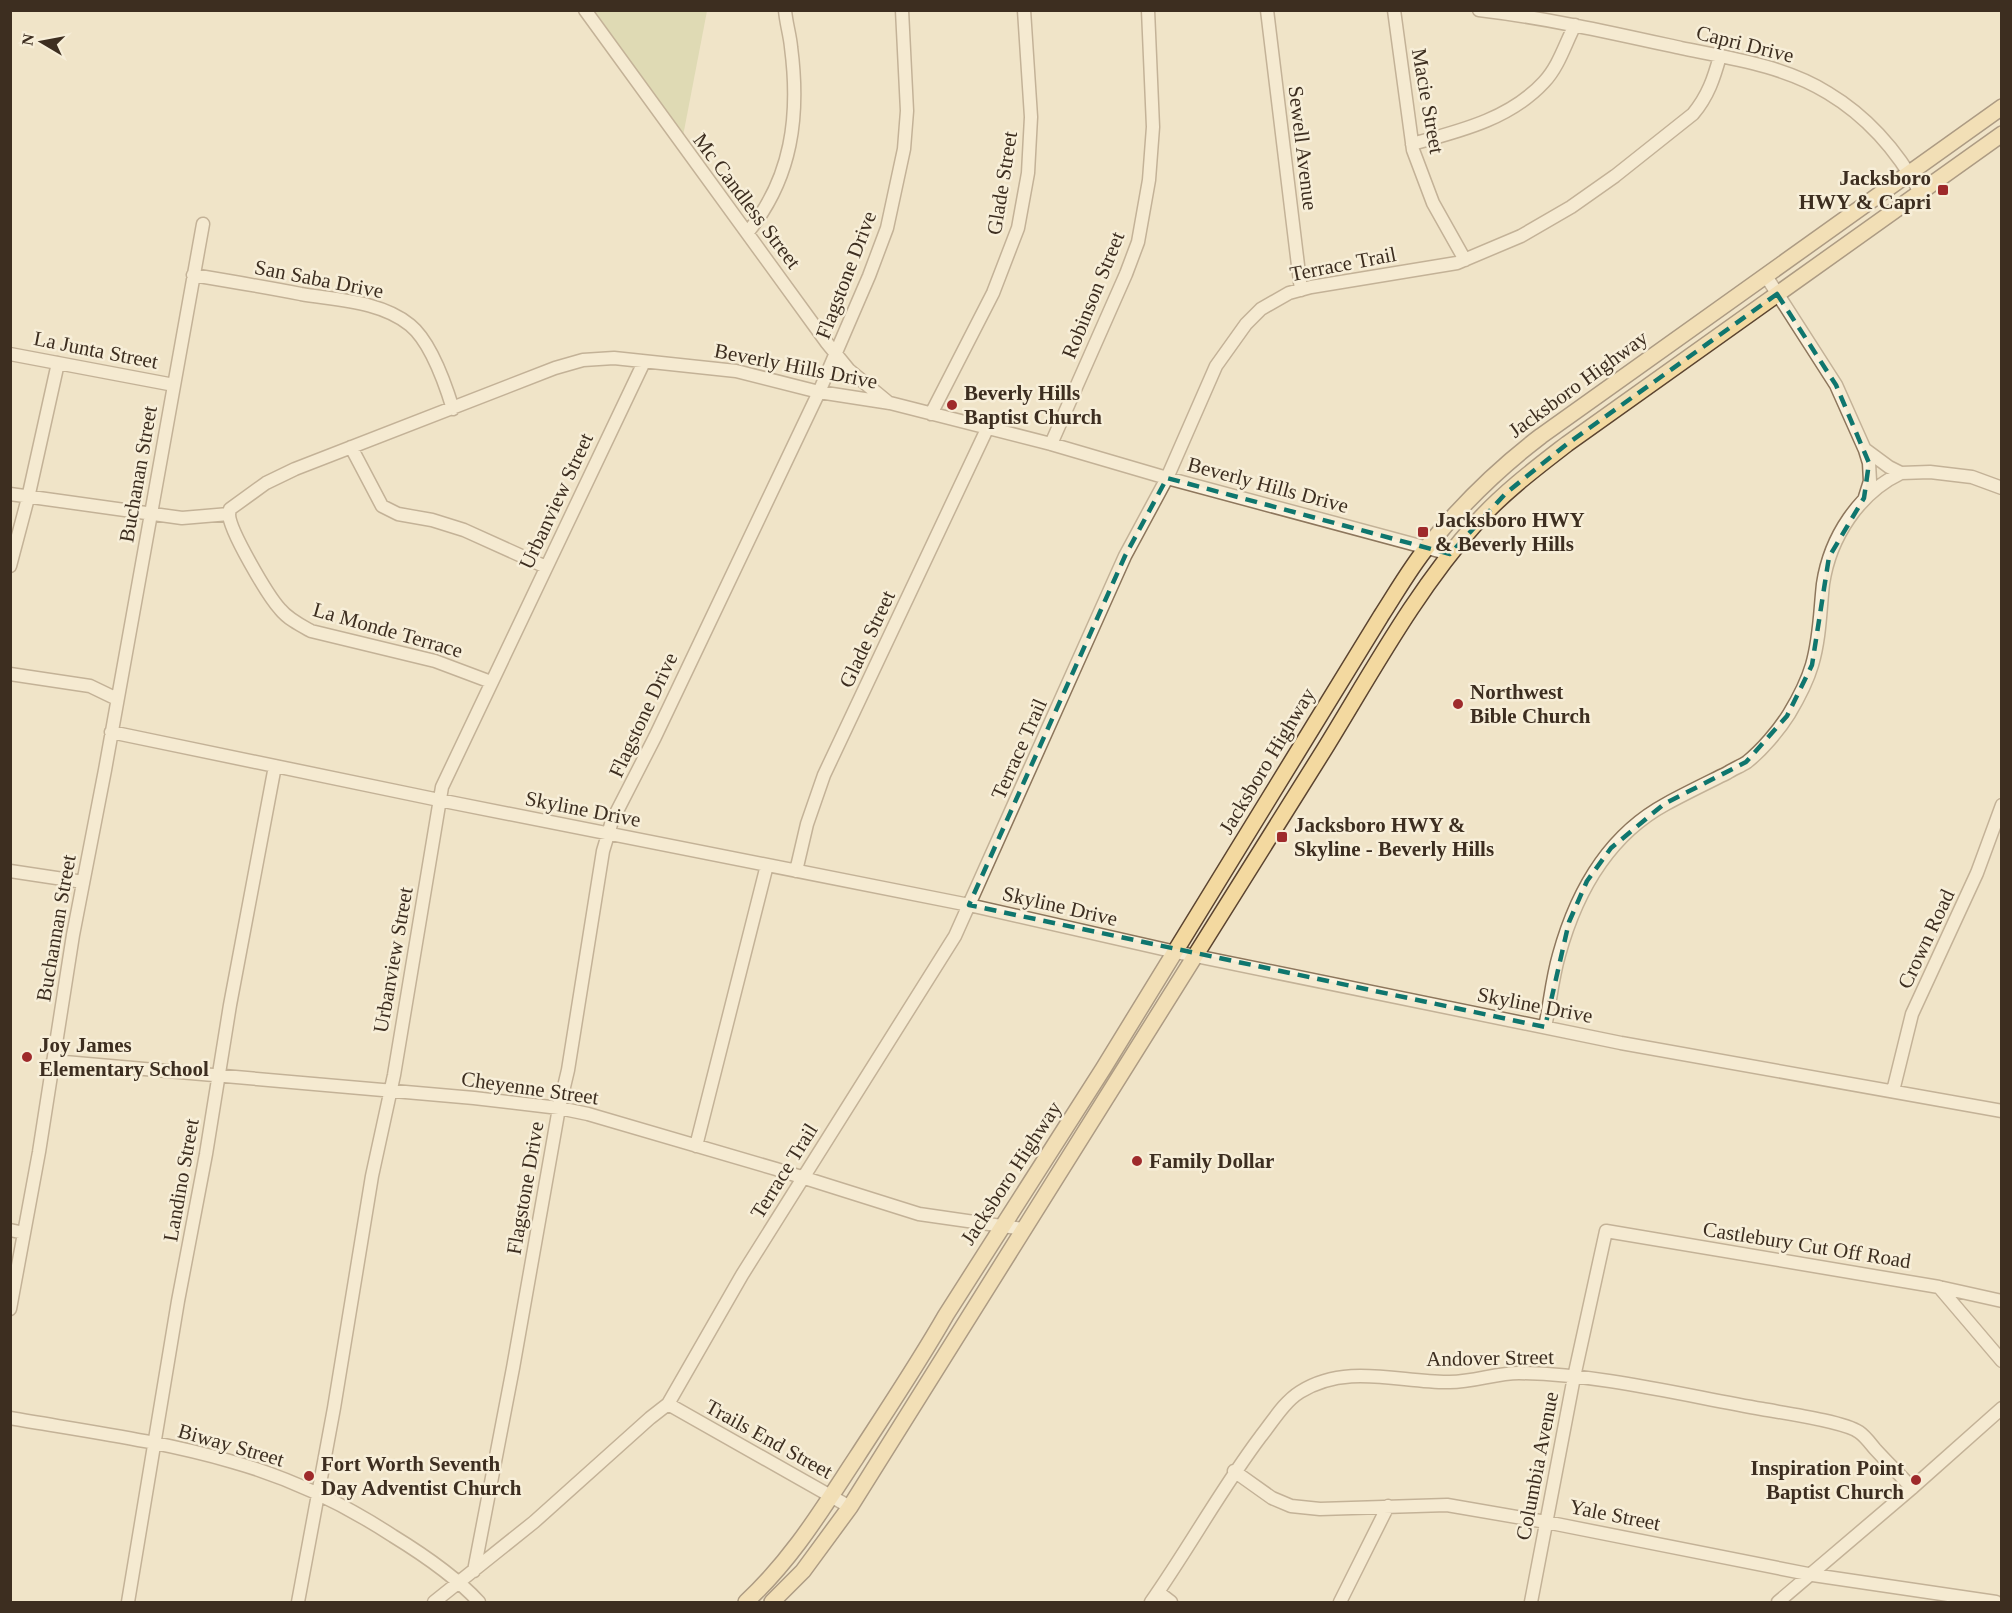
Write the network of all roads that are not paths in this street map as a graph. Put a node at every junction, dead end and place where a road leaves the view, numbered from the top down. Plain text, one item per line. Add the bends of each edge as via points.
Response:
1 (585, 10) edge
2 (785, 10) edge
3 (902, 10) edge
4 (1024, 10) edge
5 (1148, 10) edge
6 (1267, 10) edge
7 (1394, 10) edge
8 (1479, 10) edge
9 (1575, 25) junction
10 (1720, 56) junction
11 (2001, 107) edge
12 (2001, 134) edge
13 (1413, 144) junction
14 (1910, 173) junction
15 (1920, 192) junction
16 (202, 224) dead end
17 (748, 232) junction
18 (1465, 260) junction
19 (193, 274) junction
20 (1766, 276) junction
21 (1301, 290) junction
22 (1777, 294) junction
23 (10, 354) edge
24 (836, 354) junction
25 (644, 362) junction
26 (58, 363) junction
27 (174, 385) junction
28 (819, 392) junction
29 (890, 404) junction
30 (453, 409) junction
31 (931, 414) junction
32 (987, 429) junction
33 (1051, 444) junction
34 (351, 447) junction
35 (1865, 450) junction
36 (1901, 473) junction
37 (1167, 478) junction
38 (2001, 488) edge
39 (10, 494) edge
40 (28, 498) junction
41 (1864, 498) junction
42 (229, 514) junction
43 (150, 515) junction
44 (1427, 547) junction
45 (1450, 554) junction
46 (10, 566) edge
47 (546, 567) junction
48 (10, 674) edge
49 (491, 682) junction
50 (117, 699) junction
51 (111, 732) junction
52 (1306, 736) junction
53 (1324, 750) junction
54 (275, 766) junction
55 (439, 800) junction
56 (2001, 805) edge
57 (608, 834) junction
58 (767, 865) junction
59 (10, 871) edge
60 (796, 871) junction
61 (83, 882) junction
62 (969, 905) junction
63 (1176, 952) junction
64 (1195, 956) junction
65 (1545, 1027) junction
66 (53, 1061) junction
67 (219, 1075) junction
68 (390, 1091) junction
69 (1893, 1091) junction
70 (559, 1108) junction
71 (2001, 1111) edge
72 (696, 1146) junction
73 (803, 1177) junction
74 (1003, 1226) junction
75 (1023, 1229) junction
76 (10, 1230) edge
77 (1606, 1231) joint
78 (24, 1233) junction
79 (1939, 1287) junction
80 (2001, 1301) edge
81 (10, 1309) edge
82 (931, 1341) junction
83 (947, 1351) junction
84 (2001, 1361) edge
85 (1574, 1377) junction
86 (668, 1404) junction
87 (2001, 1408) edge
88 (10, 1418) edge
89 (156, 1444) junction
90 (1234, 1471) junction
91 (1912, 1488) junction
92 (825, 1492) junction
93 (318, 1494) junction
94 (1388, 1506) junction
95 (850, 1507) junction
96 (1546, 1522) junction
97 (474, 1571) junction
98 (1813, 1575) junction
99 (458, 1583) junction
100 (1154, 1597) edge
101 (128, 1602) edge
102 (298, 1602) edge
103 (434, 1602) edge
104 (479, 1602) edge
105 (746, 1602) edge
106 (772, 1602) edge
107 (1171, 1602) edge
108 (1340, 1602) edge
109 (1531, 1602) edge
110 (1778, 1602) edge
111 (1996, 1602) edge

1 - 17 street, Mc Candless Street
2 - 17 street via 794,75 790,147 770,203
3 - 24 street, Flagstone Drive via 907,111 904,149 887,228
4 - 31 street, Glade Street via 1031,117 1028,173 1018,228 993,293
5 - 33 street, Robinson Street via 1153,127 1138,242
6 - 21 street, Sewell Avenue
7 - 13 street, Macie Street
8 - 9 street, Capri Drive
9 - 10 street, Capri Drive
9 - 13 street via 1545,81 1509,111
10 - 14 street, Capri Drive via 1788,73 1829,93 1876,130
10 - 18 street, Terrace Trail via 1711,88 1693,114 1571,207 1521,236
11 - 14 main road, Jacksboro Highway
12 - 15 main road, Jacksboro Highway
13 - 18 street, Macie Street via 1433,203
14 - 15 street, Capri Drive
14 - 20 main road, Jacksboro Highway
15 - 22 main road, Jacksboro Highway
16 - 19 street, Buchanan Street
17 - 24 street, Mc Candless Street
18 - 21 street, Terrace Trail
19 - 27 street, Buchanan Street
19 - 30 street, San Saba Drive via 358,304 396,316 420,336 438,367
20 - 22 street
20 - 44 main road, Jacksboro Highway via 1518,454 1466,502
21 - 37 street, Terrace Trail via 1261,309 1216,366
22 - 35 street via 1836,385
22 - 45 main road, Jacksboro Highway via 1506,492
23 - 26 street, La Junta Street
24 - 28 street, Flagstone Drive
24 - 29 street, Mc Candless Street
25 - 28 street, Beverly Hills Drive via 736,371
25 - 30 street, Beverly Hills Drive via 584,360 500,388
25 - 47 street, Urbanview Street
26 - 27 street, La Junta Street
26 - 40 street
27 - 43 street, Buchanan Street
28 - 29 street, Beverly Hills Drive
28 - 57 street, Flagstone Drive
29 - 31 street, Beverly Hills Drive
30 - 34 street, Beverly Hills Drive
31 - 32 street, Beverly Hills Drive
32 - 33 street, Beverly Hills Drive
32 - 60 street, Glade Street via 824,775
33 - 37 street, Beverly Hills Drive
34 - 42 street, Beverly Hills Drive via 266,483 230,509
34 - 47 street via 382,506 389,511 464,530
35 - 36 street
35 - 41 street via 1870,481
36 - 38 street via 1972,477
36 - 41 street
37 - 44 street, Beverly Hills Drive
37 - 62 street, Terrace Trail via 1125,556
39 - 40 street
40 - 43 street
40 - 46 street
41 - 65 street via 1844,525 1829,557 1812,665 1787,716 1746,762 1664,804 1611,848 1587,881 1569,922
42 - 43 street via 182,518
42 - 49 street, La Monde Terrace via 232,529 246,554 280,609 292,621 311,631 435,661
43 - 50 street, Buchanan Street
44 - 45 street, Beverly Hills Drive
44 - 52 main road, Jacksboro Highway
45 - 53 main road, Jacksboro Highway via 1397,630
47 - 49 street, Urbanview Street
48 - 50 street via 90,686
49 - 55 street, Urbanview Street
50 - 51 street, Buchanan Street
51 - 54 street, Skyline Drive
51 - 61 street, Buchannan Street
52 - 53 main road
52 - 63 main road, Jacksboro Highway
53 - 64 main road, Jacksboro Highway
54 - 55 street, Skyline Drive
54 - 67 street, Landino Street
55 - 57 street, Skyline Drive
55 - 68 street, Urbanview Street
56 - 69 street, Crown Road via 1973,883 1912,1014
57 - 58 street, Skyline Drive
57 - 70 street, Flagstone Drive
58 - 60 street, Skyline Drive
58 - 72 street
59 - 61 street
60 - 62 street, Skyline Drive
61 - 66 street, Buchannan Street
62 - 63 street, Skyline Drive
62 - 73 street, Terrace Trail via 955,936
63 - 64 street, Skyline Drive
63 - 74 main road, Jacksboro Highway
64 - 65 street, Skyline Drive
64 - 75 main road, Jacksboro Highway
65 - 69 street, Skyline Drive
66 - 67 street, Cheyenne Street
66 - 78 street, Buchannan Street
67 - 68 street, Cheyenne Street
67 - 89 street, Landino Street
68 - 70 street, Cheyenne Street
68 - 93 street, Urbanview Street
69 - 71 street, Skyline Drive
70 - 72 street, Cheyenne Street
70 - 97 street, Flagstone Drive
72 - 73 street, Cheyenne Street
73 - 74 street, Cheyenne Street via 919,1214
73 - 86 street, Terrace Trail
74 - 75 street, Cheyenne Street
74 - 82 main road, Jacksboro Highway
75 - 83 main road, Jacksboro Highway
76 - 78 street
77 - 79 street, Castlebury Cut Off Road
77 - 85 street, Columbia Avenue
78 - 81 street, Buchannan Street
79 - 80 street, Castlebury Cut Off Road
79 - 84 street
82 - 83 main road
82 - 92 main road, Jacksboro Highway
83 - 95 main road, Jacksboro Highway
85 - 90 street, Andover Street via 1516,1373 1446,1383 1378,1375 1335,1379 1301,1391 1288,1402
85 - 91 street, Andover Street via 1837,1424 1858,1432
85 - 96 street, Columbia Avenue
86 - 92 street, Trails End Street
86 - 97 street, Terrace Trail
87 - 91 street
88 - 89 street, Biway Street
89 - 93 street, Biway Street via 235,1462
89 - 101 street, Landino Street
90 - 94 street, Yale Street via 1272,1498 1291,1506
90 - 100 street, Andover Street
91 - 98 street
92 - 95 street, Trails End Street
92 - 105 main road, Jacksboro Highway via 796,1549
93 - 99 street, Biway Street via 363,1516 428,1557
93 - 102 street, Urbanview Street
94 - 96 street, Yale Street via 1447,1505
94 - 108 street
95 - 106 main road, Jacksboro Highway via 803,1571
96 - 98 street, Yale Street
96 - 109 street, Columbia Avenue
97 - 99 street, Terrace Trail
98 - 110 street
98 - 111 street, Yale Street
99 - 103 street, Terrace Trail
99 - 104 street, Biway Street
100 - 107 street

